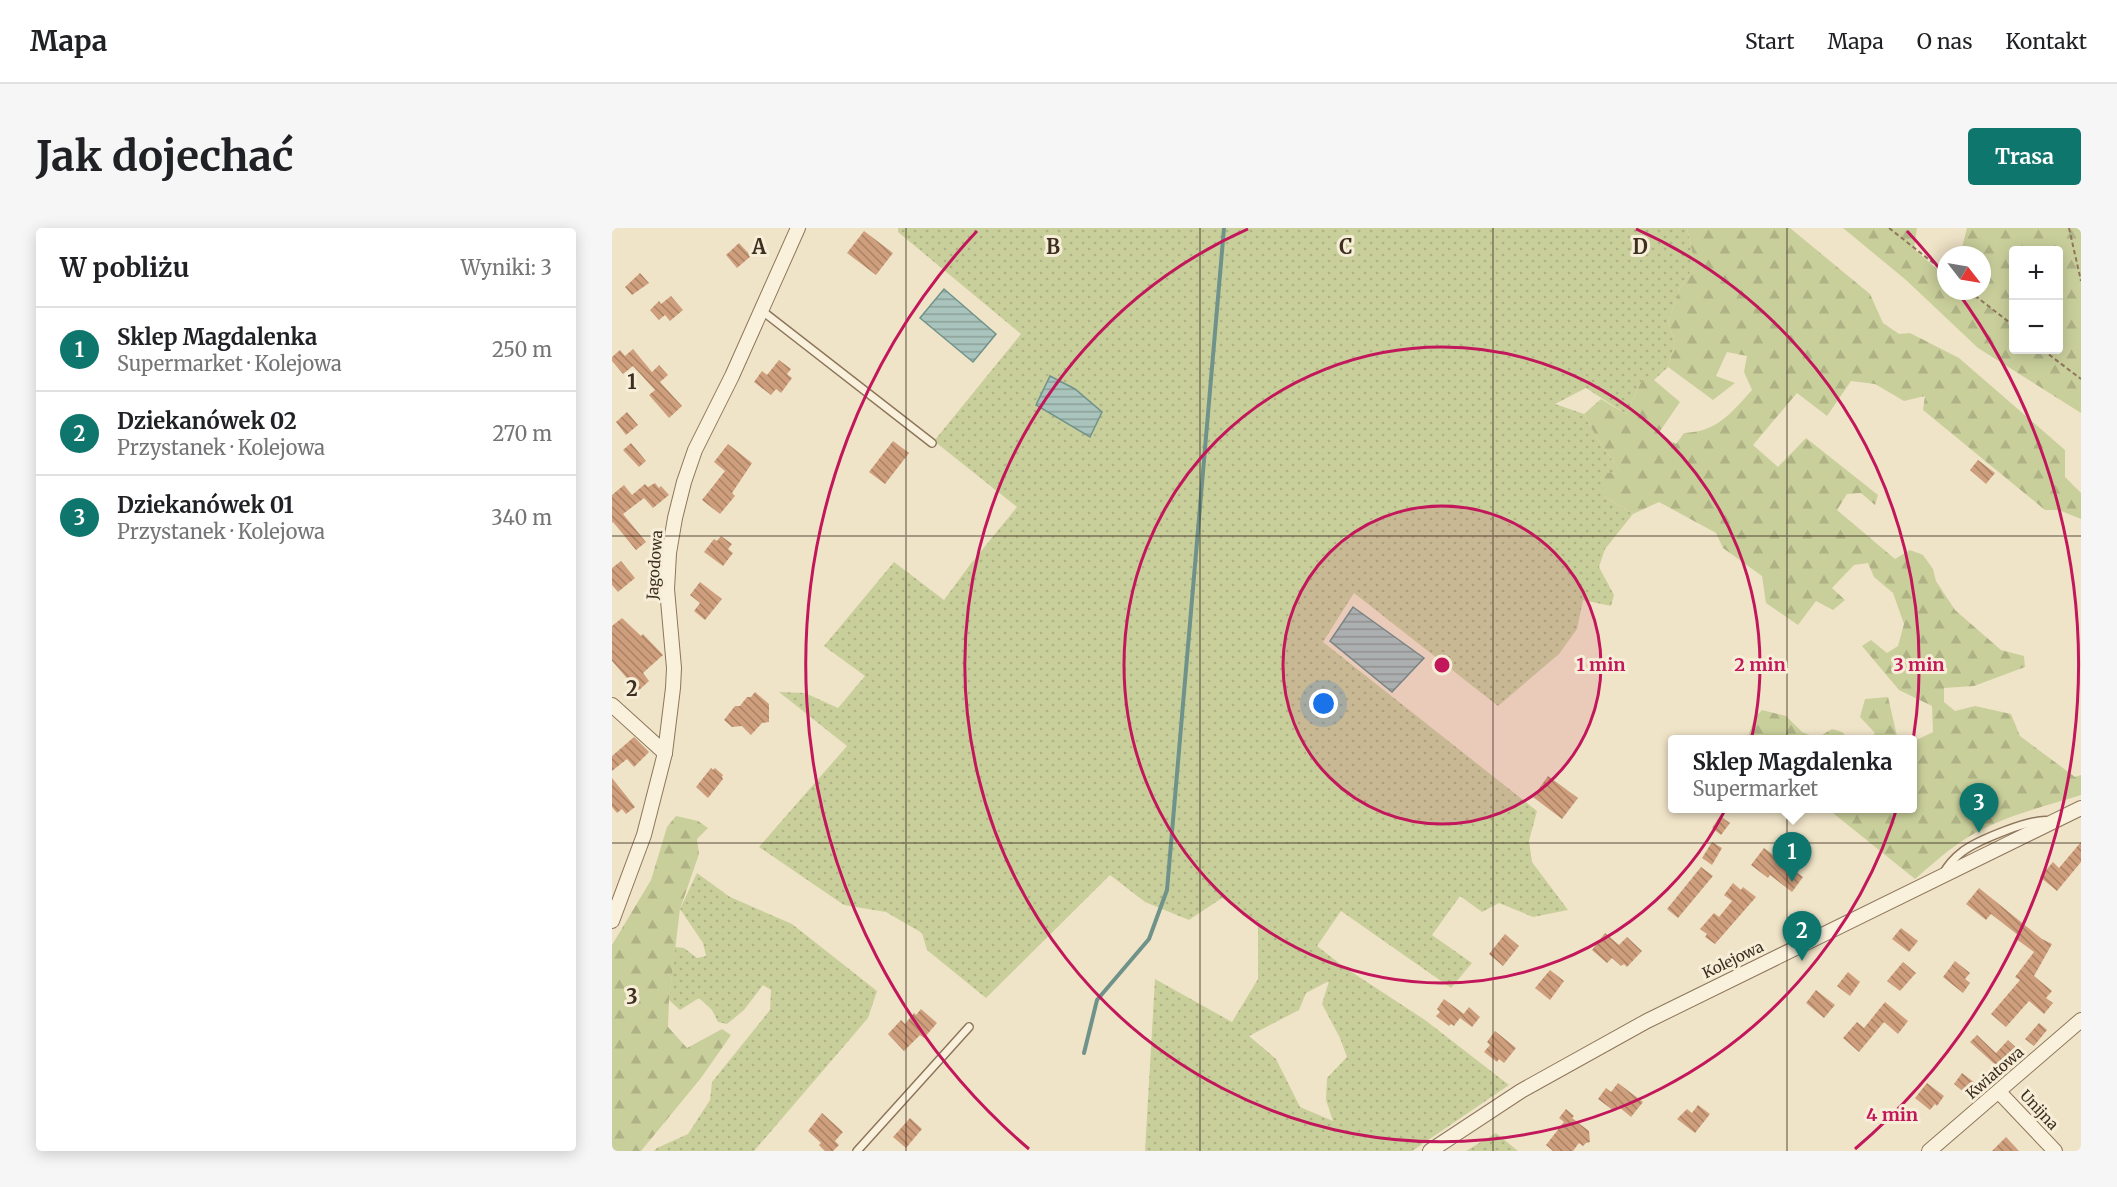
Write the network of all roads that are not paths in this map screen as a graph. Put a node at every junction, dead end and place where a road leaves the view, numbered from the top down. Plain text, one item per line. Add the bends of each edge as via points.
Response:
1 (798, 228) edge
2 (761, 310) junction
3 (932, 443) dead end
4 (612, 705) edge
5 (664, 753) junction
6 (2081, 808) edge
7 (612, 921) edge
8 (2081, 1020) edge
9 (969, 1027) dead end
10 (1999, 1092) junction
11 (1435, 1147) edge
12 (857, 1151) edge
13 (1929, 1151) edge
14 (2055, 1151) edge

1 - 2 street, Jagodowa
2 - 3 lane
2 - 5 street, Jagodowa via 695,450 675,518 667,590 674,668
4 - 5 street
5 - 7 street, Jagodowa via 644,835
6 - 11 street, Kolejowa via 1647,1021 1541,1079
8 - 10 street, Kwiatowa
9 - 12 lane
10 - 13 street, Kwiatowa
10 - 14 street, Unijna

